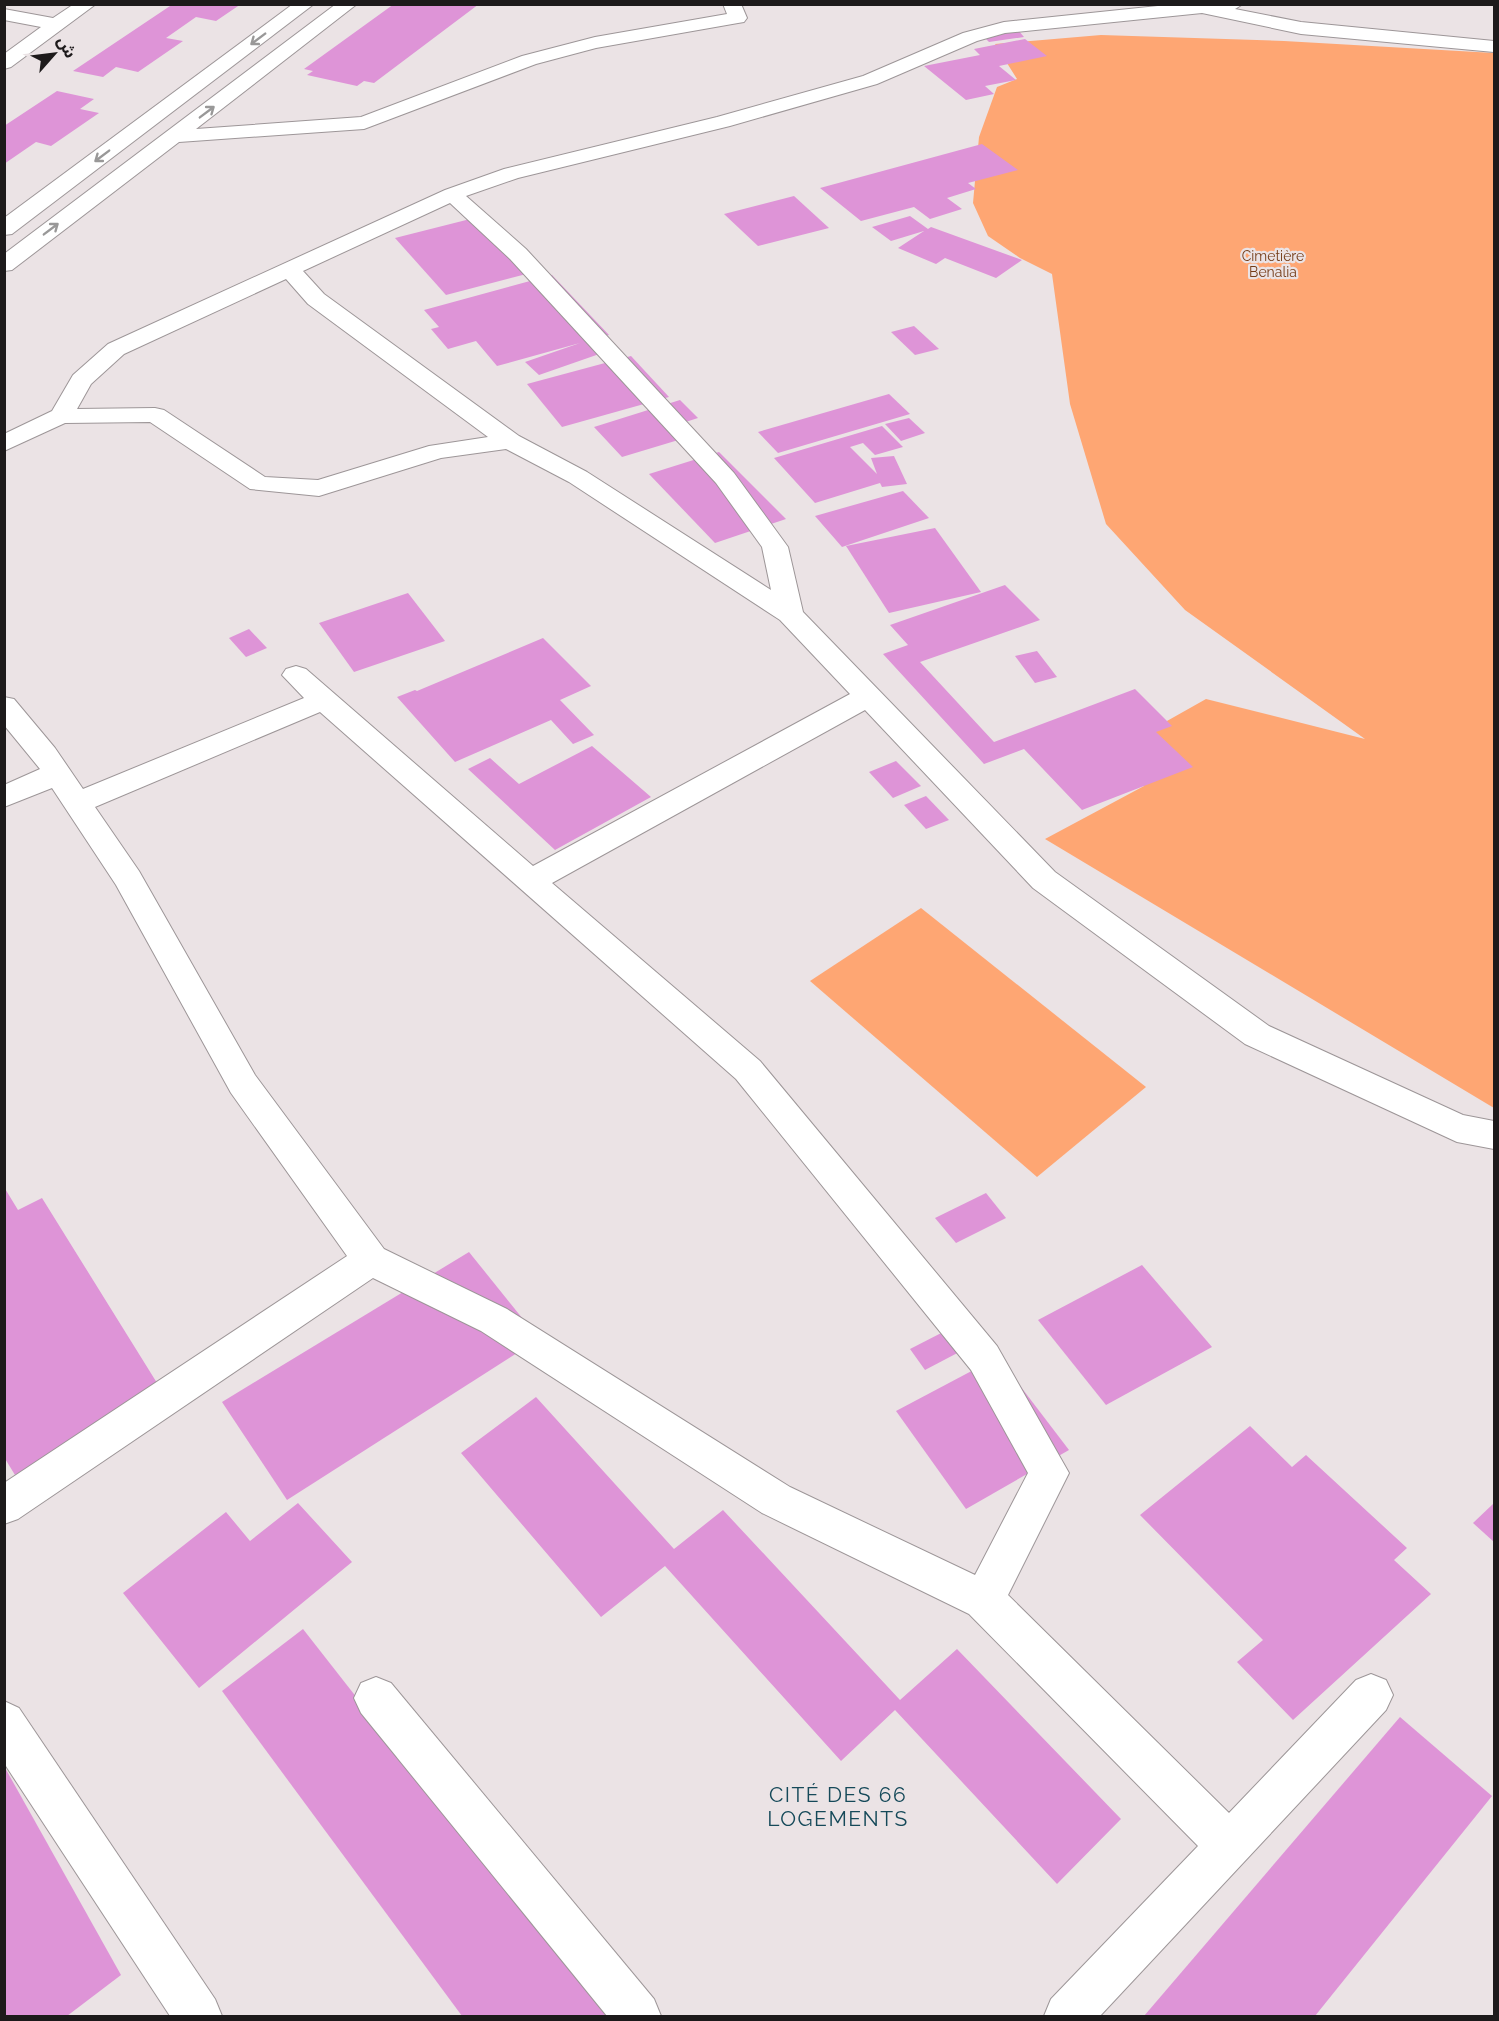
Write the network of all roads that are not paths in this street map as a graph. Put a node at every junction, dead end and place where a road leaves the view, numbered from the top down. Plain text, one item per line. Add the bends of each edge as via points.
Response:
1 (87, 4) edge
2 (305, 4) edge
3 (348, 4) edge
4 (732, 4) edge
5 (1234, 4) edge
6 (1201, 6) edge
7 (4, 14) edge
8 (56, 24) junction
9 (1494, 47) edge
10 (4, 63) edge
11 (175, 136) junction
12 (452, 194) junction
13 (4, 229) edge
14 (4, 265) edge
15 (290, 270) junction
16 (61, 416) junction
17 (510, 441) junction
18 (4, 444) edge
19 (790, 614) junction
20 (296, 675) dead end
21 (868, 696) junction
22 (324, 700) junction
23 (4, 706) edge
24 (67, 788) junction
25 (4, 796) edge
26 (531, 881) junction
27 (1494, 1135) edge
28 (371, 1260) junction
29 (4, 1506) edge
30 (984, 1600) junction
31 (1371, 1695) dead end
32 (376, 1698) dead end
33 (4, 1723) edge
34 (1229, 1845) junction
35 (198, 2016) edge
36 (637, 2016) edge
37 (1068, 2016) edge

1 - 8 street
2 -> 13 street
11 -> 3 street
4 - 11 street via 738,18 595,43 530,60 364,123
5 - 6 street
6 - 9 street via 1300,28
6 - 12 street via 1004,28 970,37 870,80 723,122 511,173
7 - 8 street
8 - 10 street
14 -> 11 street
12 - 15 street
12 - 19 street via 518,254 725,478 775,547
15 - 16 street via 116,349 81,380
15 - 17 street via 316,299
16 - 17 street via 155,415 259,484 319,488 438,451
16 - 18 street
17 - 19 street via 578,477
19 - 21 street
20 - 22 street
21 - 26 street
21 - 27 street via 1044,880 1257,1035 1457,1128
22 - 24 street
22 - 26 street
23 - 24 street
24 - 25 street
24 - 28 street via 128,879 243,1084
26 - 30 street via 748,1070 984,1358 1048,1473
28 - 29 street
28 - 30 street via 494,1320 776,1500
30 - 34 street
31 - 34 street
32 - 36 street
33 - 35 street
34 - 37 street

